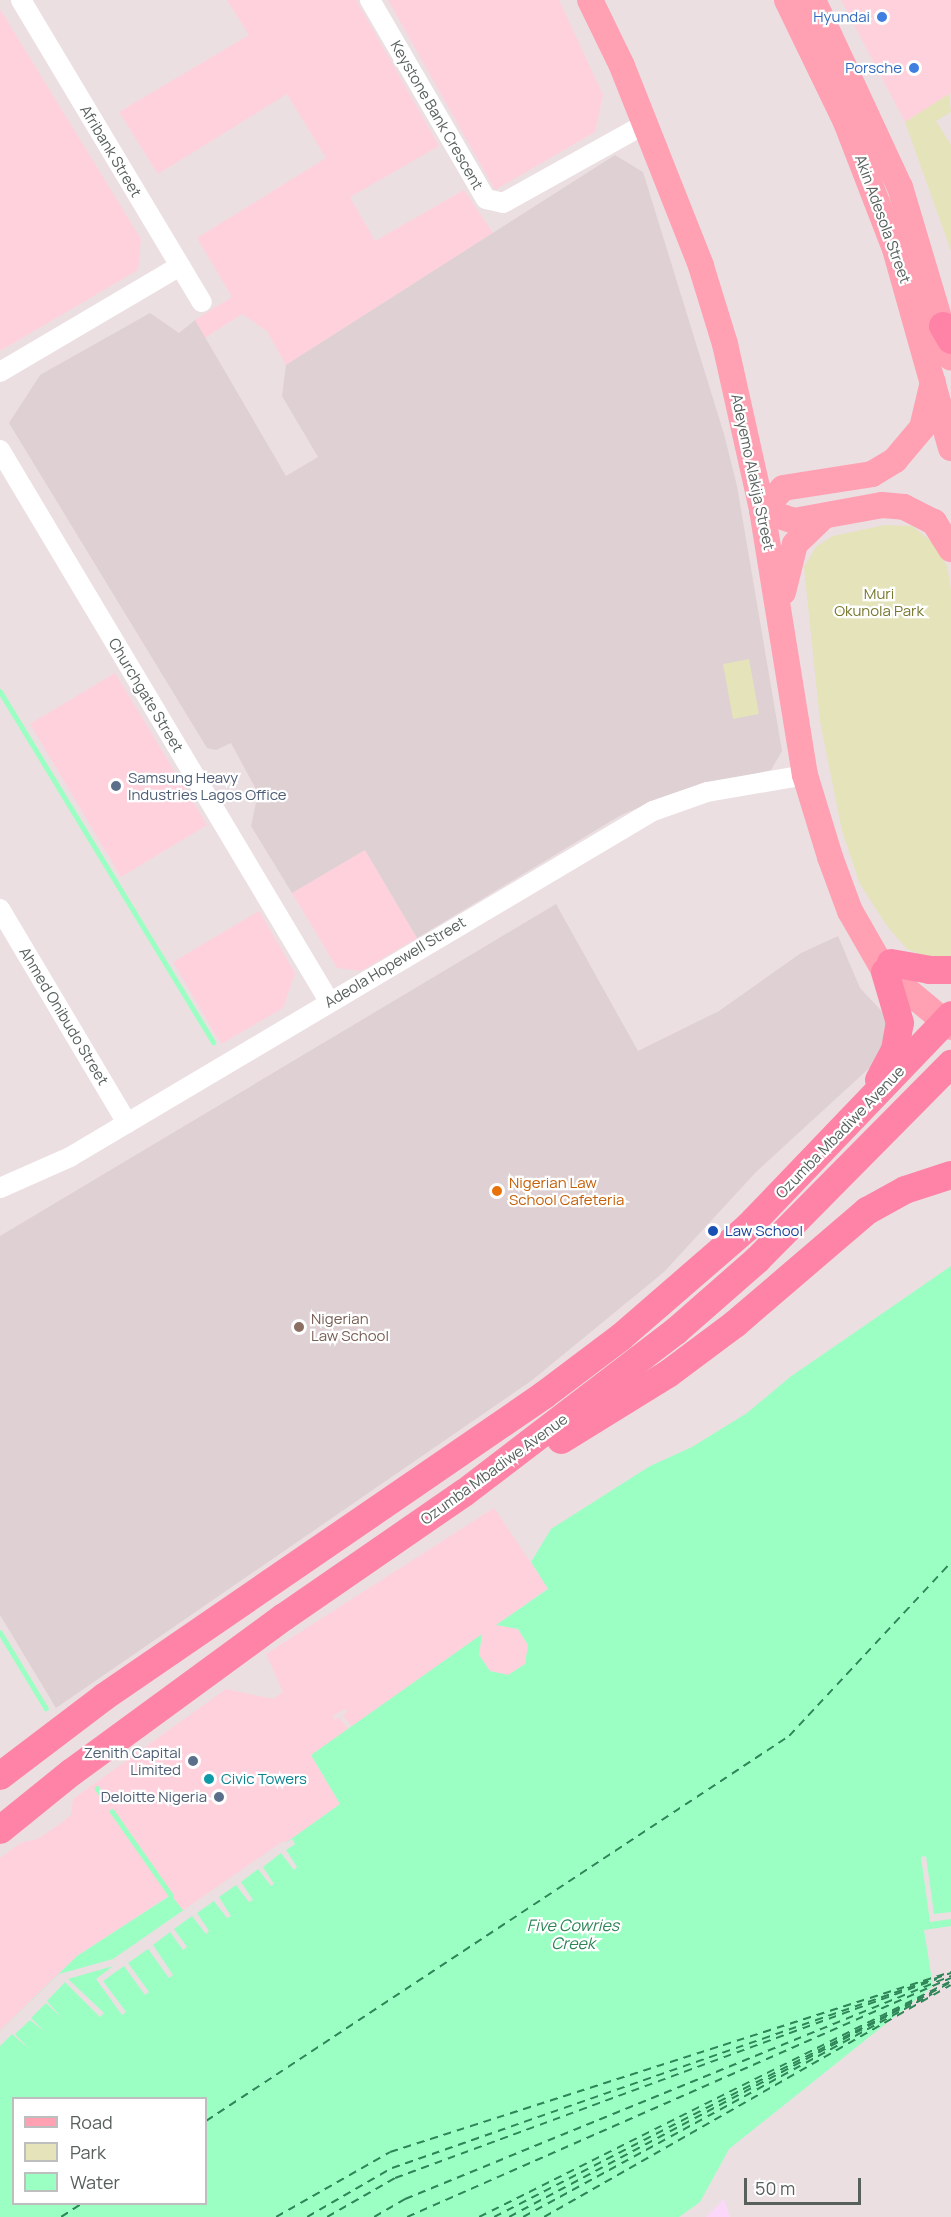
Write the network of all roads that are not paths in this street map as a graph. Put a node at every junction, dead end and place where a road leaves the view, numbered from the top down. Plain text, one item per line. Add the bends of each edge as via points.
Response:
1 (21, 0) edge
2 (370, 0) edge
3 (590, 0) edge
4 (787, 0) edge
5 (813, 0) edge
6 (645, 124) junction
7 (180, 266) junction
8 (202, 302) dead end
9 (947, 333) edge
10 (951, 358) edge
11 (0, 372) edge
12 (933, 380) junction
13 (951, 448) edge
14 (0, 450) edge
15 (762, 510) junction
16 (825, 516) junction
17 (951, 549) edge
18 (780, 610) junction
19 (804, 775) junction
20 (0, 909) edge
21 (883, 963) junction
22 (951, 970) edge
23 (329, 1001) junction
24 (949, 1019) edge
25 (951, 1064) edge
26 (128, 1123) junction
27 (847, 1126) junction
28 (951, 1176) edge
29 (0, 1188) edge
30 (464, 1493) junction
31 (0, 1776) edge
32 (0, 1830) edge

1 - 7 street, Afribank Street
2 - 6 street, Keystone Bank Crescent via 486,199 503,203
3 - 6 main road, Adeyemo Alakija Street
4 - 12 main road, Akin Adesola Street via 866,169 898,259
5 - 9 main road, Akin Adesola Street via 900,187
6 - 15 main road, Adeyemo Alakija Street via 701,266 727,354
7 - 8 street, Afribank Street
7 - 11 street
9 - 10 main road, Akin Adesola Street
12 - 13 main road, Akin Adesola Street
12 - 15 main road via 922,428 895,460 872,474 783,488
14 - 23 street, Churchgate Street
15 - 16 main road via 794,521
15 - 18 main road, Adeyemo Alakija Street
16 - 17 main road via 882,505 904,507 934,522
16 - 18 main road via 795,544
18 - 19 main road, Adeyemo Alakija Street
19 - 21 main road, Adeyemo Alakija Street via 850,911
19 - 23 street, Adeola Hopewell Street via 707,792 653,811
20 - 26 street, Ahmed Onibudo Street
21 - 22 highway
21 - 24 main road, Adeyemo Alakija Street
21 - 27 highway via 897,1009 899,1037 885,1070
23 - 26 street, Adeola Hopewell Street
24 - 27 highway, Ozumba Mbadiwe Avenue
25 - 30 highway, Ozumba Mbadiwe Avenue via 757,1260 615,1380
26 - 29 street, Adeola Hopewell Street via 51,1167
27 - 31 highway, Ozumba Mbadiwe Avenue via 749,1226 621,1337 544,1395 104,1697
28 - 30 highway via 905,1190 867,1211 668,1374 584,1427
30 - 32 highway, Ozumba Mbadiwe Avenue via 284,1617 72,1772

